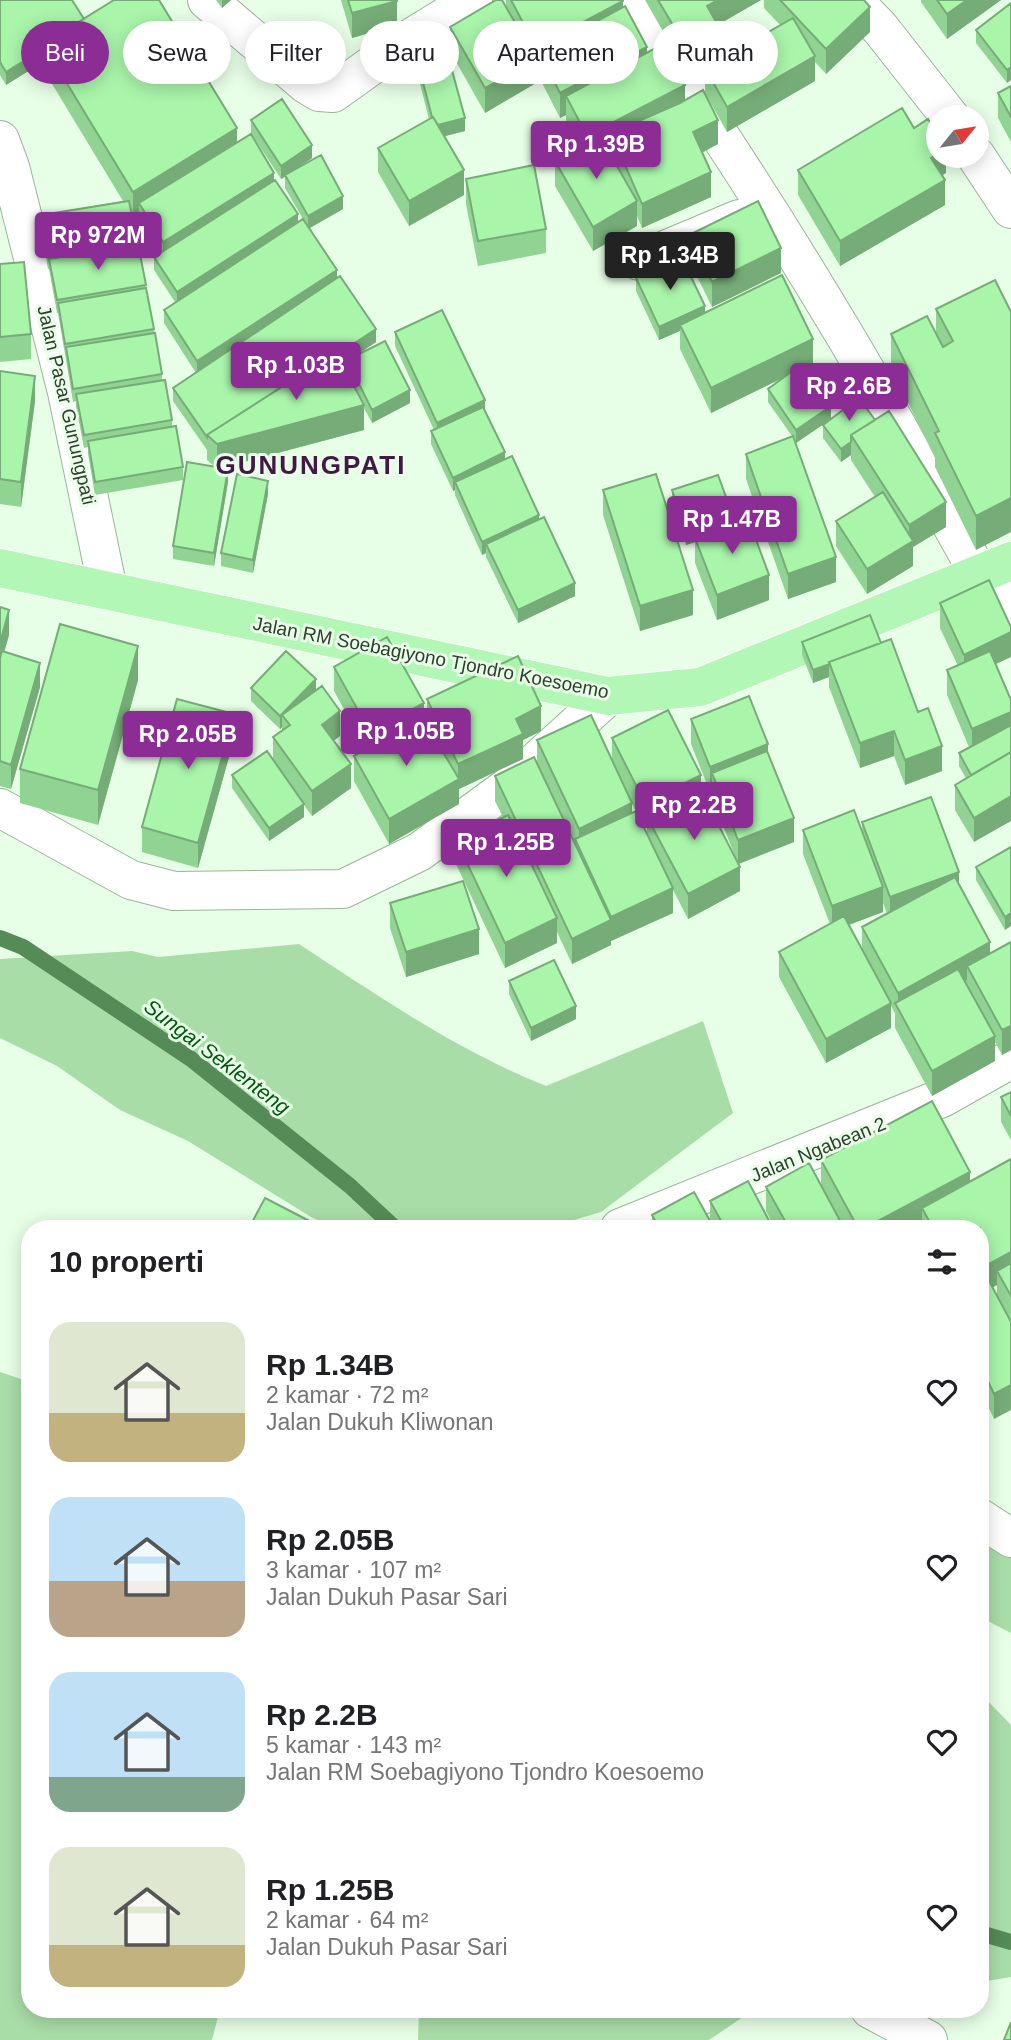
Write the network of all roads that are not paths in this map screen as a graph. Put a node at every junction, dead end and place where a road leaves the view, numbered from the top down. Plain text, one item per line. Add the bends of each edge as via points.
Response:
1 (207, 0) edge
2 (472, 0) edge
3 (627, 0) edge
4 (853, 0) edge
5 (941, 105) edge
6 (0, 140) edge
7 (984, 168) edge
8 (766, 208) junction
9 (1011, 209) edge
10 (639, 261) dead end
11 (0, 568) edge
12 (993, 568) edge
13 (108, 590) junction
14 (1011, 615) edge
15 (608, 696) junction
16 (0, 808) edge
17 (1011, 1059) edge
18 (640, 1220) edge
19 (989, 1524) edge
20 (1011, 1538) edge
21 (887, 2018) edge
22 (928, 2040) edge

1 - 2 street via 306,84 319,93 333,93
3 - 8 street
4 - 5 street
6 - 13 street, Jalan Pasar Gunungpati via 67,392
7 - 9 street
8 - 10 street
8 - 12 street
11 - 13 main road, Jalan RM Soebagiyono Tjondro Koesoemo
12 - 14 street
12 - 15 main road, Jalan RM Soebagiyono Tjondro Koesoemo via 701,687
13 - 15 main road, Jalan RM Soebagiyono Tjondro Koesoemo
15 - 16 street via 508,787 419,852 343,889 174,891 131,880
17 - 18 street, Jalan Ngabean 2 via 943,1098
19 - 20 street
21 - 22 street

